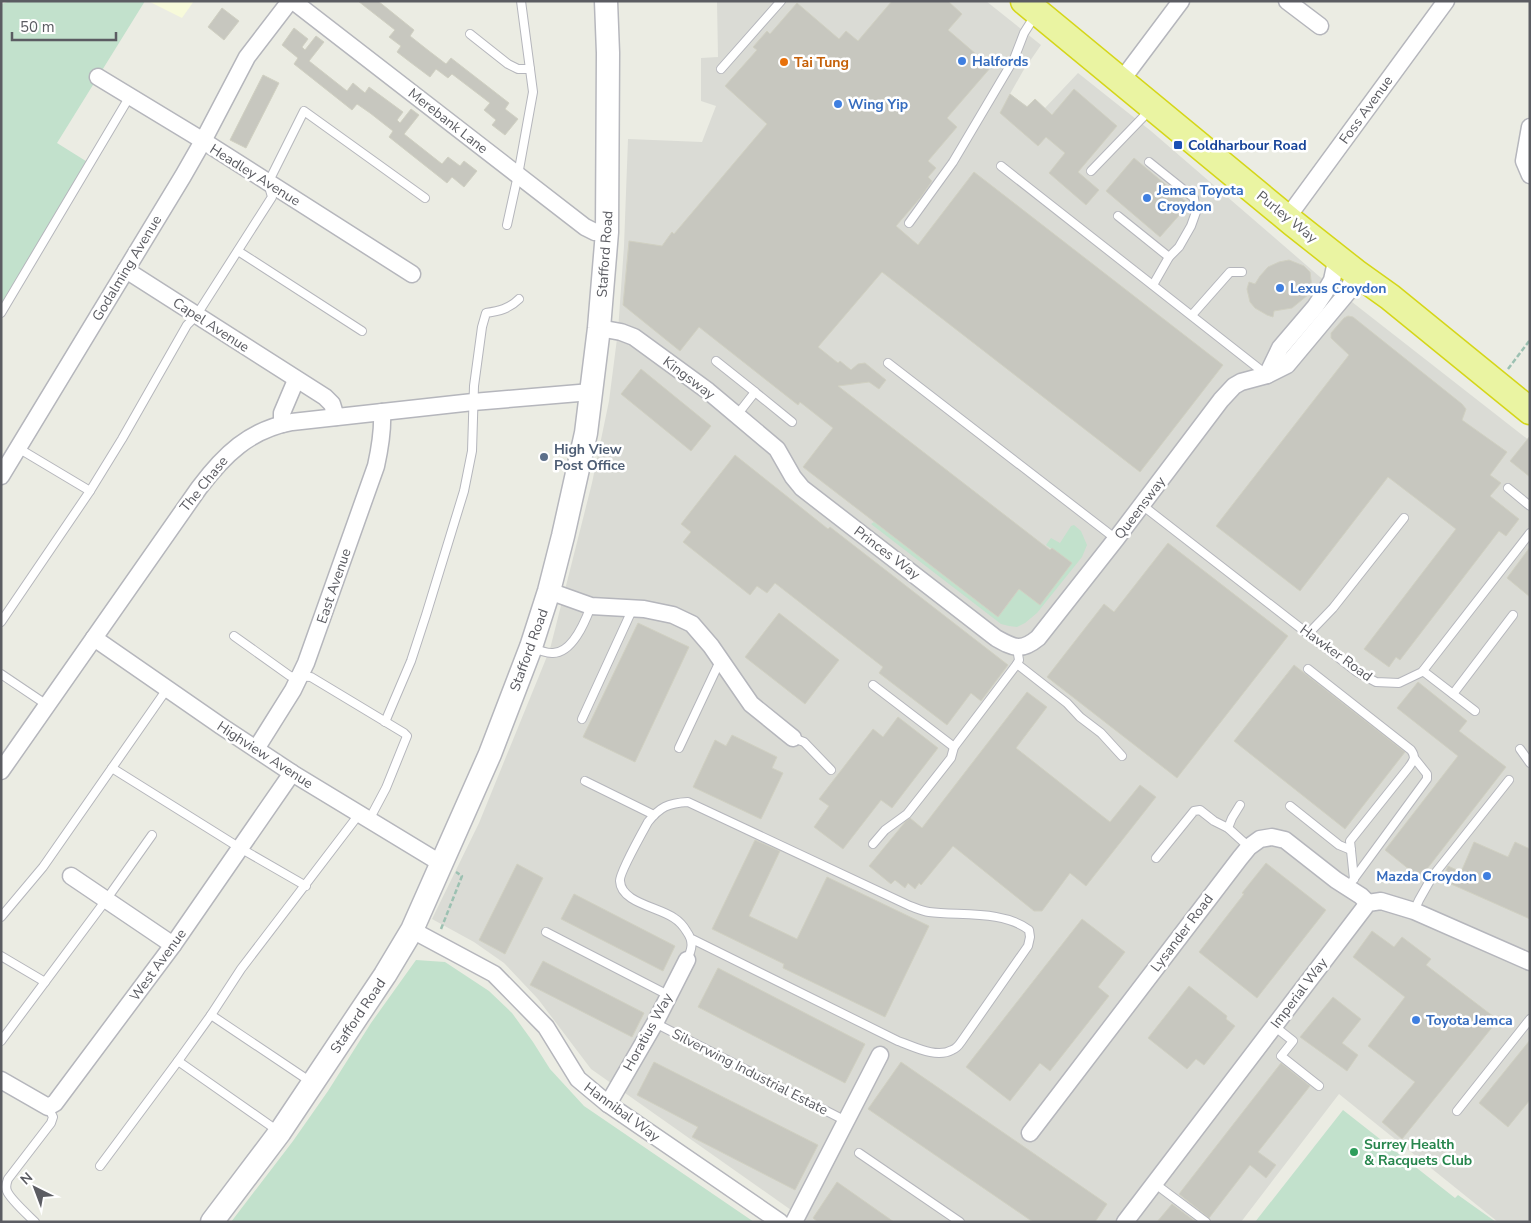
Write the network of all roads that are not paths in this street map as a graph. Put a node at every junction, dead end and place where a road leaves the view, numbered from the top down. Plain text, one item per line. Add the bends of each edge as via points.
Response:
1 (292, 1) edge
2 (521, 1) edge
3 (606, 1) edge
4 (781, 1) edge
5 (1181, 1) edge
6 (1287, 1) edge
7 (1446, 1) edge
8 (1030, 7) edge
9 (1320, 26) dead end
10 (470, 34) dead end
11 (247, 57) joint
12 (530, 69) junction
13 (721, 69) dead end
14 (98, 77) dead end
15 (1121, 82) junction
16 (130, 96) junction
17 (1152, 108) junction
18 (1530, 127) edge
19 (203, 141) junction
20 (1149, 162) dead end
21 (1002, 166) dead end
22 (1091, 171) dead end
23 (518, 175) junction
24 (1530, 175) edge
25 (268, 183) junction
26 (425, 198) dead end
27 (1118, 216) dead end
28 (1287, 218) junction
29 (909, 223) dead end
30 (507, 225) dead end
31 (607, 232) junction
32 (238, 251) junction
33 (1169, 257) junction
34 (1346, 264) junction
35 (126, 270) junction
36 (1242, 272) dead end
37 (412, 274) dead end
38 (1153, 286) junction
39 (519, 299) dead end
40 (1, 313) edge
41 (196, 316) junction
42 (1192, 316) junction
43 (599, 328) junction
44 (362, 331) dead end
45 (716, 361) dead end
46 (888, 363) dead end
47 (1267, 375) junction
48 (296, 380) junction
49 (591, 392) junction
50 (755, 392) junction
51 (473, 402) junction
52 (1530, 411) edge
53 (382, 412) junction
54 (737, 415) junction
55 (336, 417) junction
56 (792, 422) dead end
57 (282, 424) junction
58 (771, 442) joint
59 (18, 448) junction
60 (1, 476) edge
61 (1508, 488) dead end
62 (90, 491) junction
63 (1142, 505) junction
64 (1530, 506) edge
65 (1404, 518) dead end
66 (1530, 533) edge
67 (1116, 540) junction
68 (550, 591) junction
69 (591, 606) junction
70 (633, 608) junction
71 (1513, 615) dead end
72 (1, 622) edge
73 (1308, 634) junction
74 (234, 636) dead end
75 (94, 638) junction
76 (531, 647) junction
77 (1017, 648) junction
78 (720, 661) junction
79 (1017, 664) junction
80 (1308, 669) dead end
81 (1422, 671) junction
82 (1, 674) edge
83 (301, 676) junction
84 (873, 685) dead end
85 (167, 689) junction
86 (1453, 694) junction
87 (47, 706) junction
88 (1475, 711) dead end
89 (582, 719) dead end
90 (385, 722) junction
91 (793, 738) joint
92 (954, 747) junction
93 (679, 748) dead end
94 (256, 749) junction
95 (1520, 749) dead end
96 (1122, 756) dead end
97 (1414, 759) junction
98 (1530, 763) edge
99 (112, 768) junction
100 (831, 770) dead end
101 (1, 771) edge
102 (292, 773) junction
103 (1509, 780) dead end
104 (585, 781) dead end
105 (1240, 805) dead end
106 (1290, 806) dead end
107 (654, 815) junction
108 (365, 817) junction
109 (1228, 828) junction
110 (152, 835) dead end
111 (873, 844) dead end
112 (1249, 847) junction
113 (240, 848) junction
114 (1351, 850) junction
115 (1156, 858) dead end
116 (442, 864) junction
117 (71, 876) dead end
118 (1350, 883) junction
119 (306, 886) junction
120 (106, 900) junction
121 (1368, 903) junction
122 (1414, 911) junction
123 (1, 917) edge
124 (412, 930) junction
125 (546, 932) dead end
126 (692, 939) junction
127 (173, 945) junction
128 (1, 956) edge
129 (687, 960) joint
130 (1530, 962) edge
131 (45, 982) junction
132 (668, 995) junction
133 (211, 1014) junction
134 (1530, 1019) edge
135 (655, 1023) junction
136 (1274, 1026) junction
137 (1, 1041) edge
138 (880, 1055) dead end
139 (178, 1061) junction
140 (1, 1080) edge
141 (312, 1083) junction
142 (1319, 1086) dead end
143 (608, 1104) junction
144 (48, 1107) junction
145 (1456, 1112) dead end
146 (846, 1121) junction
147 (280, 1132) junction
148 (1030, 1133) dead end
149 (859, 1153) dead end
150 (100, 1166) dead end
151 (1154, 1183) junction
152 (35, 1222) edge
153 (212, 1222) edge
154 (780, 1222) edge
155 (794, 1222) edge
156 (960, 1222) edge
157 (1125, 1222) edge
158 (1206, 1222) edge

1 - 11 street, Merebank Lane
1 - 23 street, Merebank Lane
2 - 12 lane
3 - 31 main road, Stafford Road
4 - 13 lane
5 - 15 street
6 - 9 street
7 - 28 street, Foss Avenue
8 - 15 highway, Purley Way
8 - 29 lane via 1014,59 953,162
10 - 12 lane via 508,64
11 - 19 street, Godalming Avenue
12 - 23 lane via 533,92
14 - 16 street, Headley Avenue
15 - 17 highway, Purley Way
16 - 19 street, Headley Avenue
16 - 40 lane
17 - 22 lane
17 - 28 highway, Purley Way
18 - 24 street via 1524,161
19 - 25 street, Headley Avenue
19 - 35 street, Godalming Avenue
20 - 33 lane via 1194,198 1196,212 1191,226
21 - 38 lane
23 - 30 lane
23 - 31 street, Merebank Lane via 585,227 595,232
25 - 26 lane via 304,111
25 - 32 lane via 272,197
25 - 37 street, Headley Avenue
27 - 33 lane
28 - 34 highway, Purley Way
31 - 43 main road, Stafford Road
32 - 41 lane
32 - 44 lane
33 - 38 lane
34 - 47 street via 1280,348
34 - 47 street, Queensway via 1348,292 1287,365
34 - 52 highway, Purley Way
35 - 41 street, Capel Avenue
35 - 59 street, Godalming Avenue
36 - 42 lane via 1230,272
38 - 42 lane
39 - 51 lane via 512,306 486,313
41 - 48 street, Capel Avenue
41 - 62 lane via 187,325
42 - 47 lane
43 - 49 main road, Stafford Road
43 - 54 street, Kingsway via 634,337
45 - 50 lane
46 - 67 lane
47 - 63 street, Queensway via 1241,382 1227,393
48 - 55 street, Capel Avenue via 330,401
48 - 57 street via 282,413
49 - 51 street, The Chase
49 - 68 main road, Stafford Road via 580,461
50 - 54 lane
50 - 56 lane
51 - 53 street, The Chase
51 - 90 lane via 472,451 464,491 411,660
53 - 55 street, The Chase
53 - 83 street, East Avenue via 376,466
54 - 58 street, Kingsway
55 - 57 street, The Chase
57 - 75 street, The Chase via 248,438 219,463
58 - 77 street, Princes Way via 802,488 996,638
59 - 60 street, Godalming Avenue
59 - 62 lane
61 - 64 lane
62 - 72 lane
63 - 67 street, Queensway
63 - 73 lane, Hawker Road
65 - 73 lane via 1333,608
66 - 81 lane, Hawker Road
67 - 77 street, Queensway via 1038,638
68 - 69 street
68 - 76 main road, Stafford Road
69 - 70 street
69 - 76 lane via 568,646 556,653
70 - 78 street via 672,615 692,624
70 - 89 lane
71 - 86 lane
73 - 81 lane, Hawker Road via 1357,672 1376,682 1398,683
74 - 83 lane via 290,676
75 - 85 street, Highview Avenue
75 - 87 street, The Chase
76 - 116 main road, Stafford Road via 490,754
77 - 79 lane
78 - 91 street via 751,704
78 - 93 lane
79 - 92 lane
79 - 96 lane via 1067,703
80 - 97 lane via 1412,750
81 - 86 lane
82 - 87 lane
83 - 90 lane via 311,677
83 - 94 street, East Avenue
84 - 92 lane
85 - 94 street, Highview Avenue
85 - 99 lane
86 - 88 lane
87 - 101 street, The Chase
90 - 108 lane via 407,736 386,788
91 - 100 lane via 804,742
92 - 111 lane via 951,758 907,814 885,830
94 - 102 street, Highview Avenue
95 - 98 lane
97 - 114 lane via 1350,841
97 - 118 lane via 1427,774 1427,779
99 - 113 lane
99 - 123 lane via 44,867
102 - 108 street, Highview Avenue
102 - 113 street, West Avenue
103 - 122 lane via 1432,877
104 - 107 lane
105 - 109 lane
106 - 114 lane via 1339,845
107 - 126 lane via 619,878 621,889 628,896 674,918
107 - 126 lane via 662,807 688,802 910,906 927,912 1007,919 1029,930 1030,937 1028,946 961,1042 952,1051 943,1053 898,1041
108 - 116 street, Highview Avenue
108 - 119 lane
109 - 112 lane
109 - 115 lane via 1200,810 1194,811
110 - 120 lane
112 - 118 street, Lysander Road via 1260,839 1285,840
112 - 148 street, Lysander Road
113 - 119 lane
113 - 127 street, West Avenue
114 - 118 lane
116 - 124 main road, Stafford Road
117 - 120 street
118 - 121 street, Lysander Road
119 - 133 lane via 241,969
120 - 127 street
120 - 131 lane
121 - 122 street via 1381,901
121 - 136 street, Imperial Way
122 - 130 street
124 - 141 main road, Stafford Road
124 - 143 street, Hannibal Way via 494,974 546,1027 578,1079
125 - 132 lane
126 - 129 lane
127 - 144 street, West Avenue via 66,1089
128 - 131 lane
129 - 132 street, Horatius Way
131 - 137 lane
132 - 135 street, Horatius Way
133 - 139 lane
133 - 141 lane
134 - 145 lane
135 - 143 street, Horatius Way
135 - 146 lane, Silverwing Industrial Estate
136 - 142 lane via 1293,1041 1281,1056
136 - 151 street, Imperial Way
138 - 146 street
139 - 147 lane
139 - 150 lane
140 - 144 street
141 - 147 main road, Stafford Road
143 - 154 street, Hannibal Way
144 - 152 lane via 53,1117 51,1123 6,1185 11,1196
146 - 155 street
147 - 153 main road, Stafford Road
149 - 156 lane
151 - 157 street, Imperial Way
151 - 158 lane

